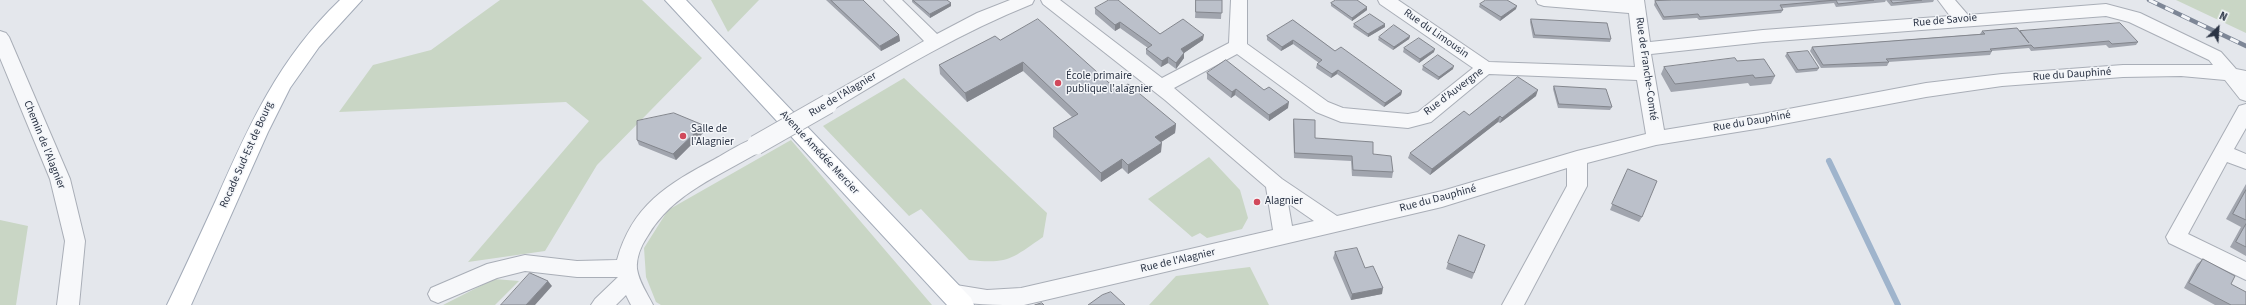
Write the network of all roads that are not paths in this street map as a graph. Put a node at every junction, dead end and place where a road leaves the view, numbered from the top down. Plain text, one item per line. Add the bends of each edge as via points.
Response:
1 (352, 0) edge
2 (675, 0) edge
3 (892, 0) edge
4 (1026, 0) edge
5 (1049, 0) edge
6 (1239, 0) edge
7 (1386, 0) edge
8 (1544, 0) edge
9 (1946, 0) edge
10 (1637, 4) edge
11 (1963, 20) junction
12 (0, 37) edge
13 (935, 42) junction
14 (1238, 46) junction
15 (1642, 49) junction
16 (1485, 68) junction
17 (1645, 74) junction
18 (2238, 75) edge
19 (1161, 87) junction
20 (2246, 94) edge
21 (2246, 111) edge
22 (1656, 138) junction
23 (2223, 152) junction
24 (1577, 158) junction
25 (2246, 162) edge
26 (1275, 184) junction
27 (1334, 224) junction
28 (1284, 236) junction
29 (2246, 272) edge
30 (629, 273) junction
31 (438, 294) dead end
32 (956, 299) edge
33 (1018, 301) edge
34 (180, 303) edge
35 (68, 305) edge
36 (602, 305) edge
37 (642, 305) edge
38 (1513, 305) edge

1 - 34 main road, Rocade Sud-Est de Bourg via 332,18 282,80 256,130
2 - 32 main road, Avenue Amédée Mercier
3 - 13 street
4 - 13 street, Rue de l'Alagnier via 983,16
5 - 19 street
6 - 14 street
7 - 16 street, Rue du Limousin
8 - 10 street
9 - 11 street
10 - 15 street, Rue de Franche-Comté
11 - 15 street, Rue de Savoie
11 - 18 street, Rue de Savoie via 2106,10 2134,17 2215,56
12 - 35 street, Chemin de l'Alagnier via 60,179 75,241
13 - 30 street, Rue de l'Alagnier, bridge via 668,196 643,224 637,235
14 - 16 street, Rue d'Auvergne via 1322,107 1348,116 1408,121 1424,117
14 - 19 street
15 - 17 street, Rue de Franche-Comté
16 - 17 street, Rue d'Auvergne
17 - 22 street, Rue de Franche-Comté
18 - 20 street, Rue de Savoie
18 - 22 street, Rue du Dauphiné via 2180,70 2123,71 2002,80 1926,90
19 - 26 street
21 - 23 street
22 - 24 street, Rue du Dauphiné
23 - 25 street
23 - 29 street via 2176,237
24 - 27 street, Rue du Dauphiné via 1442,199
24 - 38 street via 1577,186
26 - 27 street
26 - 28 street
27 - 28 street, Rue du Dauphiné
28 - 33 street, Rue de l'Alagnier
30 - 31 street via 525,263 494,270
30 - 36 street
30 - 37 street via 635,294
32 - 33 street, Rue de l'Alagnier

